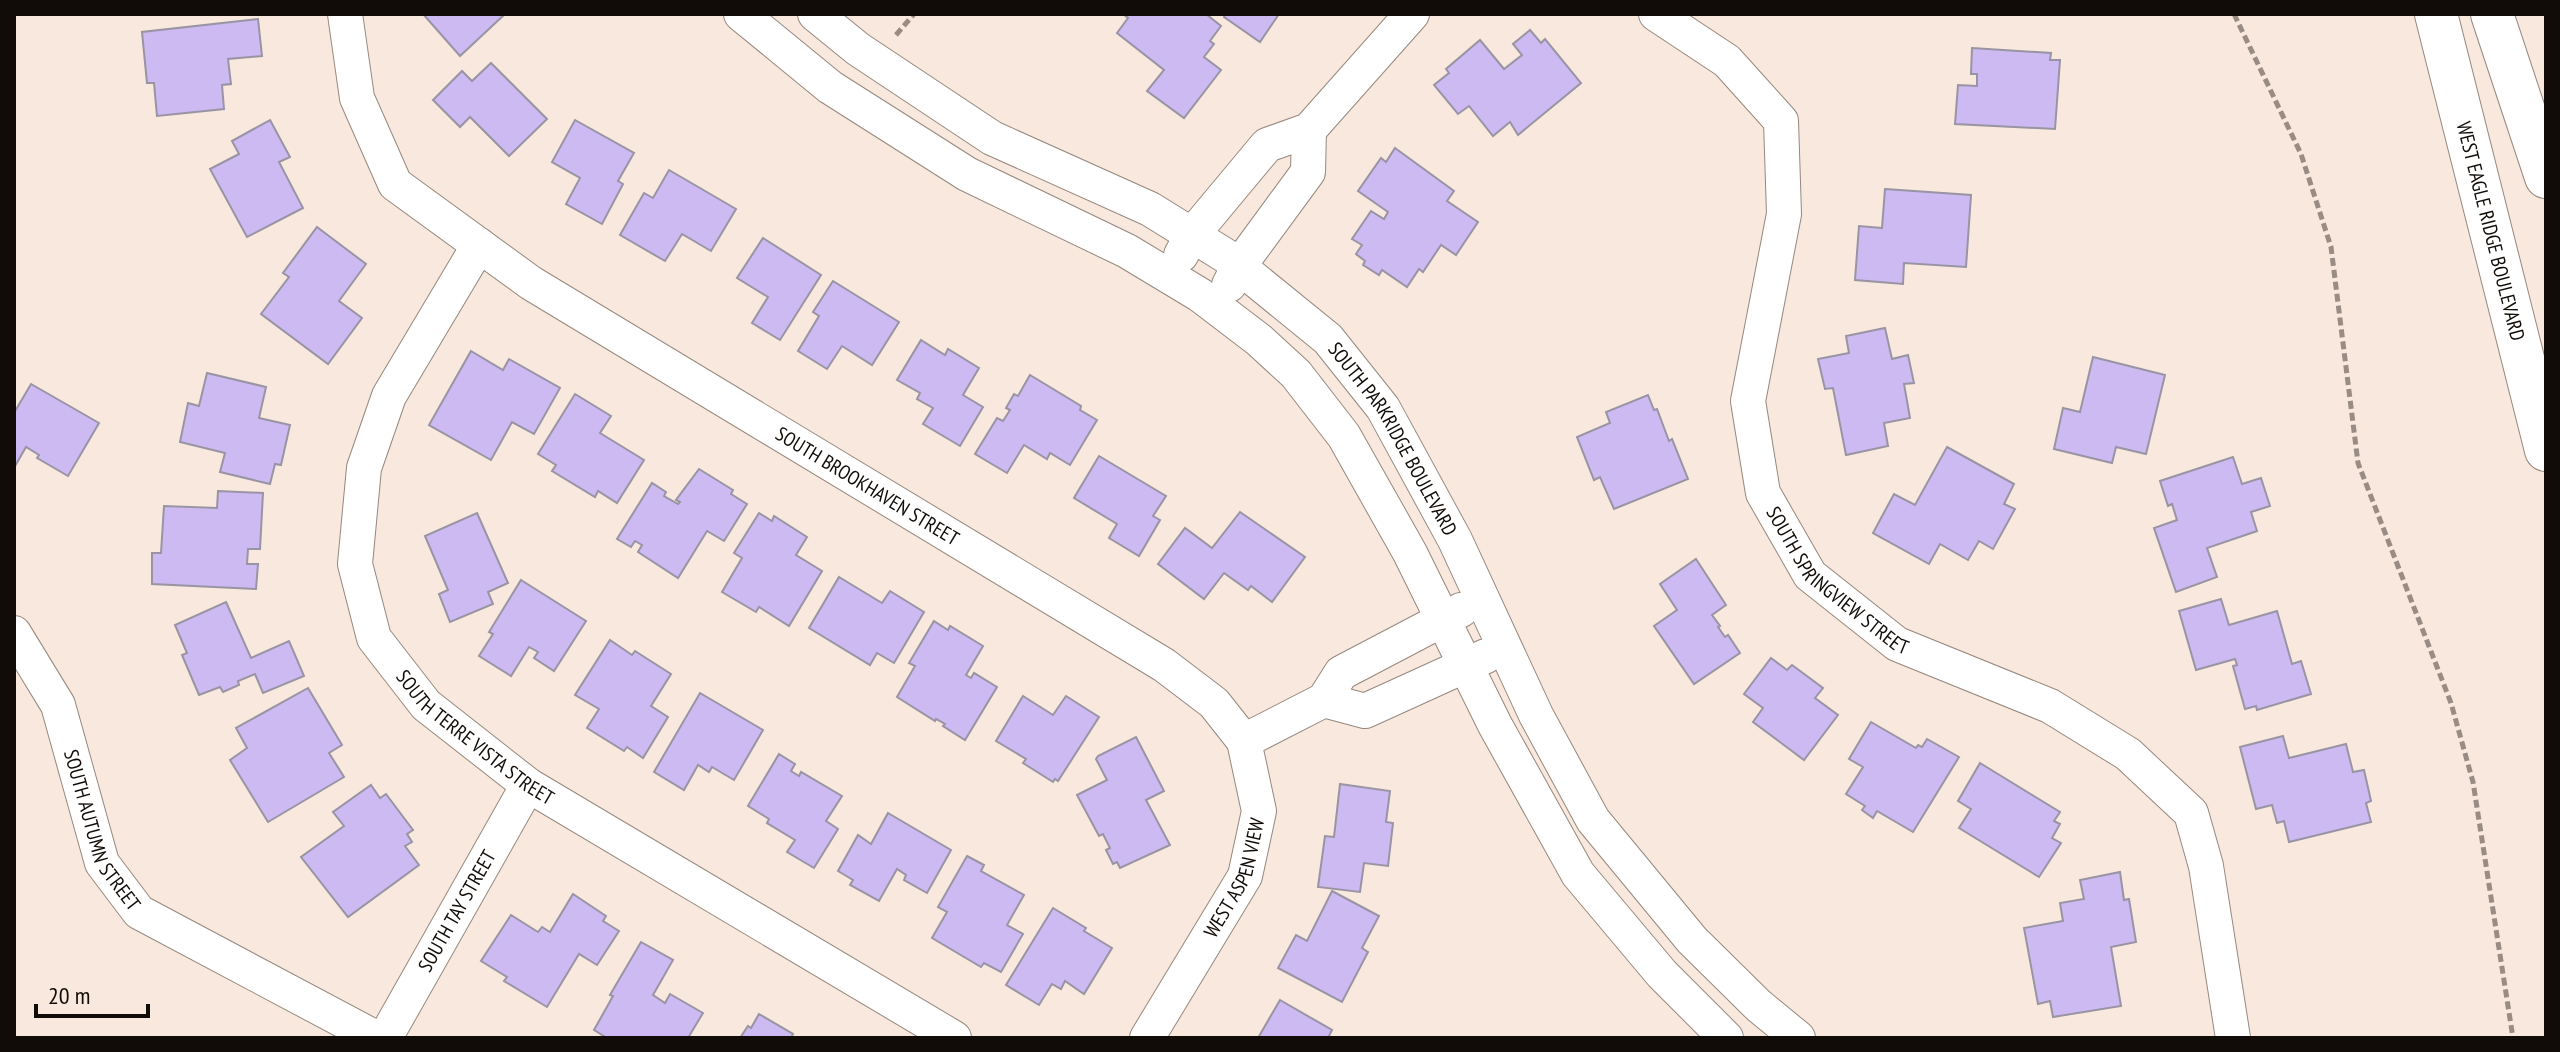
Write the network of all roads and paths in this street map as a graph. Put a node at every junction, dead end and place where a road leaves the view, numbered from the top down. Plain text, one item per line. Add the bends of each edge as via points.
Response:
1 (345, 14) edge
2 (741, 14) edge
3 (815, 14) edge
4 (1412, 14) edge
5 (1656, 14) edge
6 (2234, 14) edge
7 (2436, 14) edge
8 (2492, 14) edge
9 (1309, 130) junction
10 (2546, 177) edge
11 (1192, 235) junction
12 (479, 245) junction
13 (1239, 266) junction
14 (1170, 277) junction
15 (1217, 307) junction
16 (2546, 450) edge
17 (1482, 600) junction
18 (1442, 619) junction
19 (14, 633) edge
20 (1504, 647) junction
21 (1465, 665) junction
22 (1324, 700) junction
23 (1244, 741) junction
24 (528, 785) junction
25 (1744, 991) junction
26 (1778, 1032) edge
27 (1711, 1033) edge
28 (376, 1038) edge
29 (385, 1038) edge
30 (954, 1038) edge
31 (1147, 1038) edge
32 (2233, 1038) edge
33 (2513, 1038) edge

1 - 12 street, SOUTH BROOKHAVEN STREET via 357,98 395,184
2 - 14 street, SOUTH PARKRIDGE BOULEVARD via 830,87 967,174
3 - 11 street, SOUTH PARKRIDGE BOULEVARD via 992,138 1150,209
4 - 9 street
5 - 32 street, SOUTH SPRINGVIEW STREET via 1727,61 1781,121 1784,214 1748,401 1763,493 1810,575 1897,644 2050,706 2128,754 2191,813 2206,866
6 - 33 path via 2301,154 2331,247 2358,463 2451,703 2473,782
7 - 16 street, WEST EAGLE RIDGE BOULEVARD
8 - 10 street
9 - 11 street via 1267,145
9 - 13 street via 1308,172
11 - 13 street, SOUTH PARKRIDGE BOULEVARD
11 - 14 street
12 - 23 street, SOUTH BROOKHAVEN STREET via 531,283 1164,665 1214,703
12 - 24 street, SOUTH TERRE VISTA STREET via 389,396 364,468 355,564 374,638 426,705
13 - 15 street
13 - 17 street, SOUTH PARKRIDGE BOULEVARD via 1328,339 1383,408
14 - 15 street, SOUTH PARKRIDGE BOULEVARD
15 - 18 street, SOUTH PARKRIDGE BOULEVARD via 1296,374 1344,436
17 - 18 street
17 - 20 street, SOUTH PARKRIDGE BOULEVARD
18 - 21 street, SOUTH PARKRIDGE BOULEVARD
18 - 22 street via 1341,673
19 - 28 street, SOUTH AUTUMN STREET via 58,705 102,863 139,912
20 - 21 street
20 - 25 street, SOUTH PARKRIDGE BOULEVARD via 1593,820 1692,940
21 - 22 street via 1365,711
21 - 27 street, SOUTH PARKRIDGE BOULEVARD via 1578,874
22 - 23 street
23 - 31 street, WEST ASPEN VIEW via 1259,811 1245,876
24 - 29 street, SOUTH TAY STREET
24 - 30 street, SOUTH TERRE VISTA STREET
25 - 26 street, SOUTH PARKRIDGE BOULEVARD
25 - 27 street

